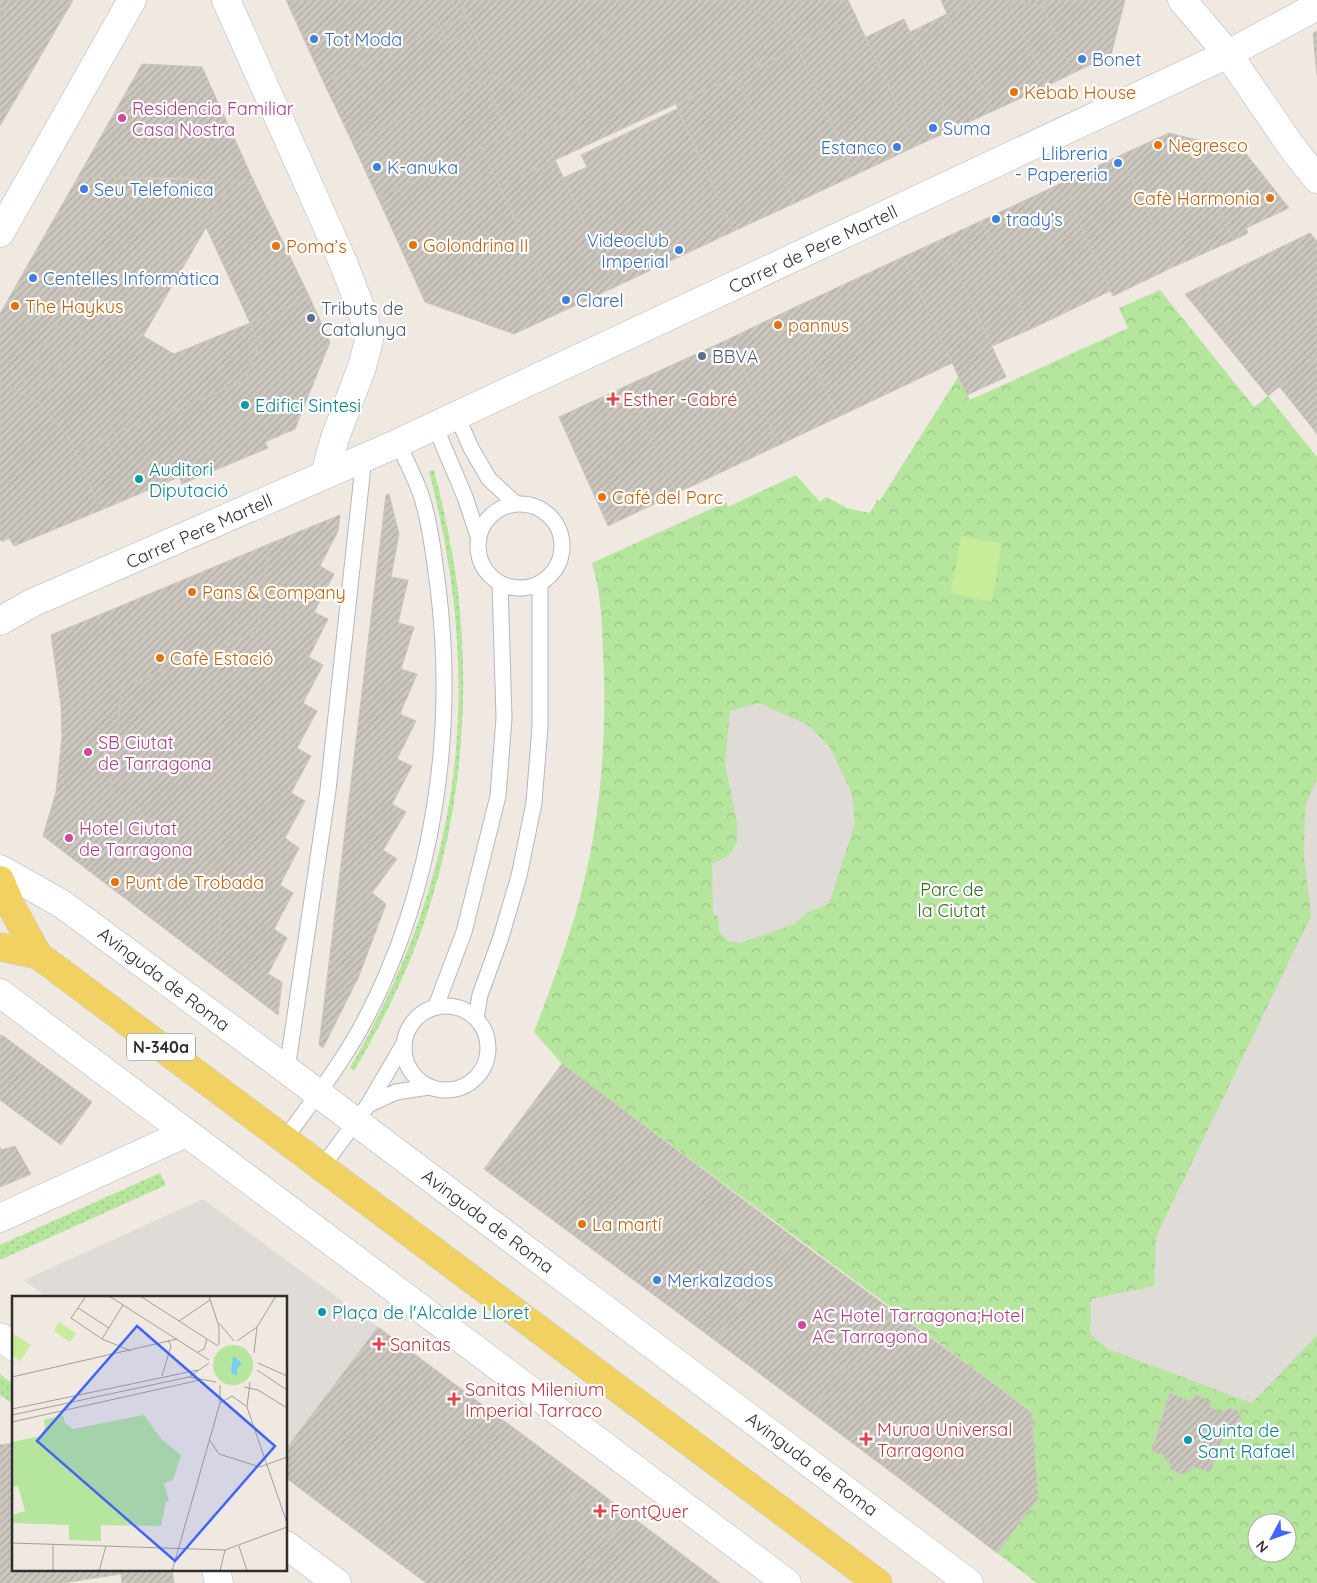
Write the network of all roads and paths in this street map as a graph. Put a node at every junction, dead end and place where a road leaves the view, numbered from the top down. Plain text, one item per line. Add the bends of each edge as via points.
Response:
1 (132, 0) edge
2 (226, 0) edge
3 (1182, 0) edge
4 (1317, 6) edge
5 (1228, 54) junction
6 (1317, 179) edge
7 (0, 233) edge
8 (446, 421) junction
9 (398, 443) junction
10 (364, 457) junction
11 (325, 474) junction
12 (516, 504) junction
13 (479, 539) junction
14 (500, 583) junction
15 (540, 584) junction
16 (0, 598) edge
17 (32, 603) junction
18 (0, 621) edge
19 (0, 869) edge
20 (0, 880) edge
21 (0, 947) edge
22 (38, 955) junction
23 (0, 993) edge
24 (436, 1006) junction
25 (476, 1018) junction
26 (403, 1045) junction
27 (287, 1070) junction
28 (429, 1087) junction
29 (318, 1093) junction
30 (362, 1113) junction
31 (186, 1132) junction
32 (284, 1139) junction
33 (322, 1167) junction
34 (0, 1218) edge
35 (0, 1337) edge
36 (12, 1346) edge
37 (288, 1546) edge
38 (216, 1570) edge
39 (220, 1583) edge
40 (337, 1583) edge
41 (787, 1583) edge
42 (878, 1583) edge
43 (970, 1583) edge

1 - 7 street
2 - 11 street via 343,262 369,340
3 - 5 street
4 - 5 street
5 - 6 street
5 - 8 street, Carrer de Pere Martell
8 - 9 street, Carrer de Pere Martell
8 - 12 lane via 470,448 489,479
8 - 13 lane
9 - 10 street, Carrer Pere Martell
9 - 29 lane via 422,498 444,637 445,706 440,776 409,914 365,1020
10 - 11 street, Carrer Pere Martell
10 - 27 lane via 328,790
11 - 17 street, Carrer Pere Martell
12 - 13 lane via 490,516
12 - 15 lane via 531,504 544,511 555,521 561,534 563,549 560,563 552,576
13 - 14 lane via 482,565 489,576
14 - 15 lane via 512,588
14 - 24 lane via 504,718 498,796 464,932
15 - 25 lane via 540,726 534,803 519,876 480,995
16 - 17 street
17 - 18 street, Carrer Pere Martell
19 - 27 street, Avinguda de Roma via 62,904
20 - 22 main road, N-340a via 10,906
21 - 22 main road, N-340a
22 - 32 main road, N-340a
23 - 31 street
24 - 25 lane via 464,1009
24 - 26 lane via 412,1021
25 - 28 lane via 485,1030 488,1045 487,1059 481,1072 470,1083 457,1089
26 - 28 lane via 404,1058 410,1070
26 - 30 lane
27 - 29 street, Avinguda de Roma
28 - 30 lane via 396,1092
29 - 30 street, Avinguda de Roma
29 - 32 lane
30 - 33 lane
30 - 43 street, Avinguda de Roma
31 - 34 street
31 - 41 street
32 - 33 main road, N-340a
33 - 42 main road, N-340a
35 - 36 street
37 - 40 street
38 - 39 street

